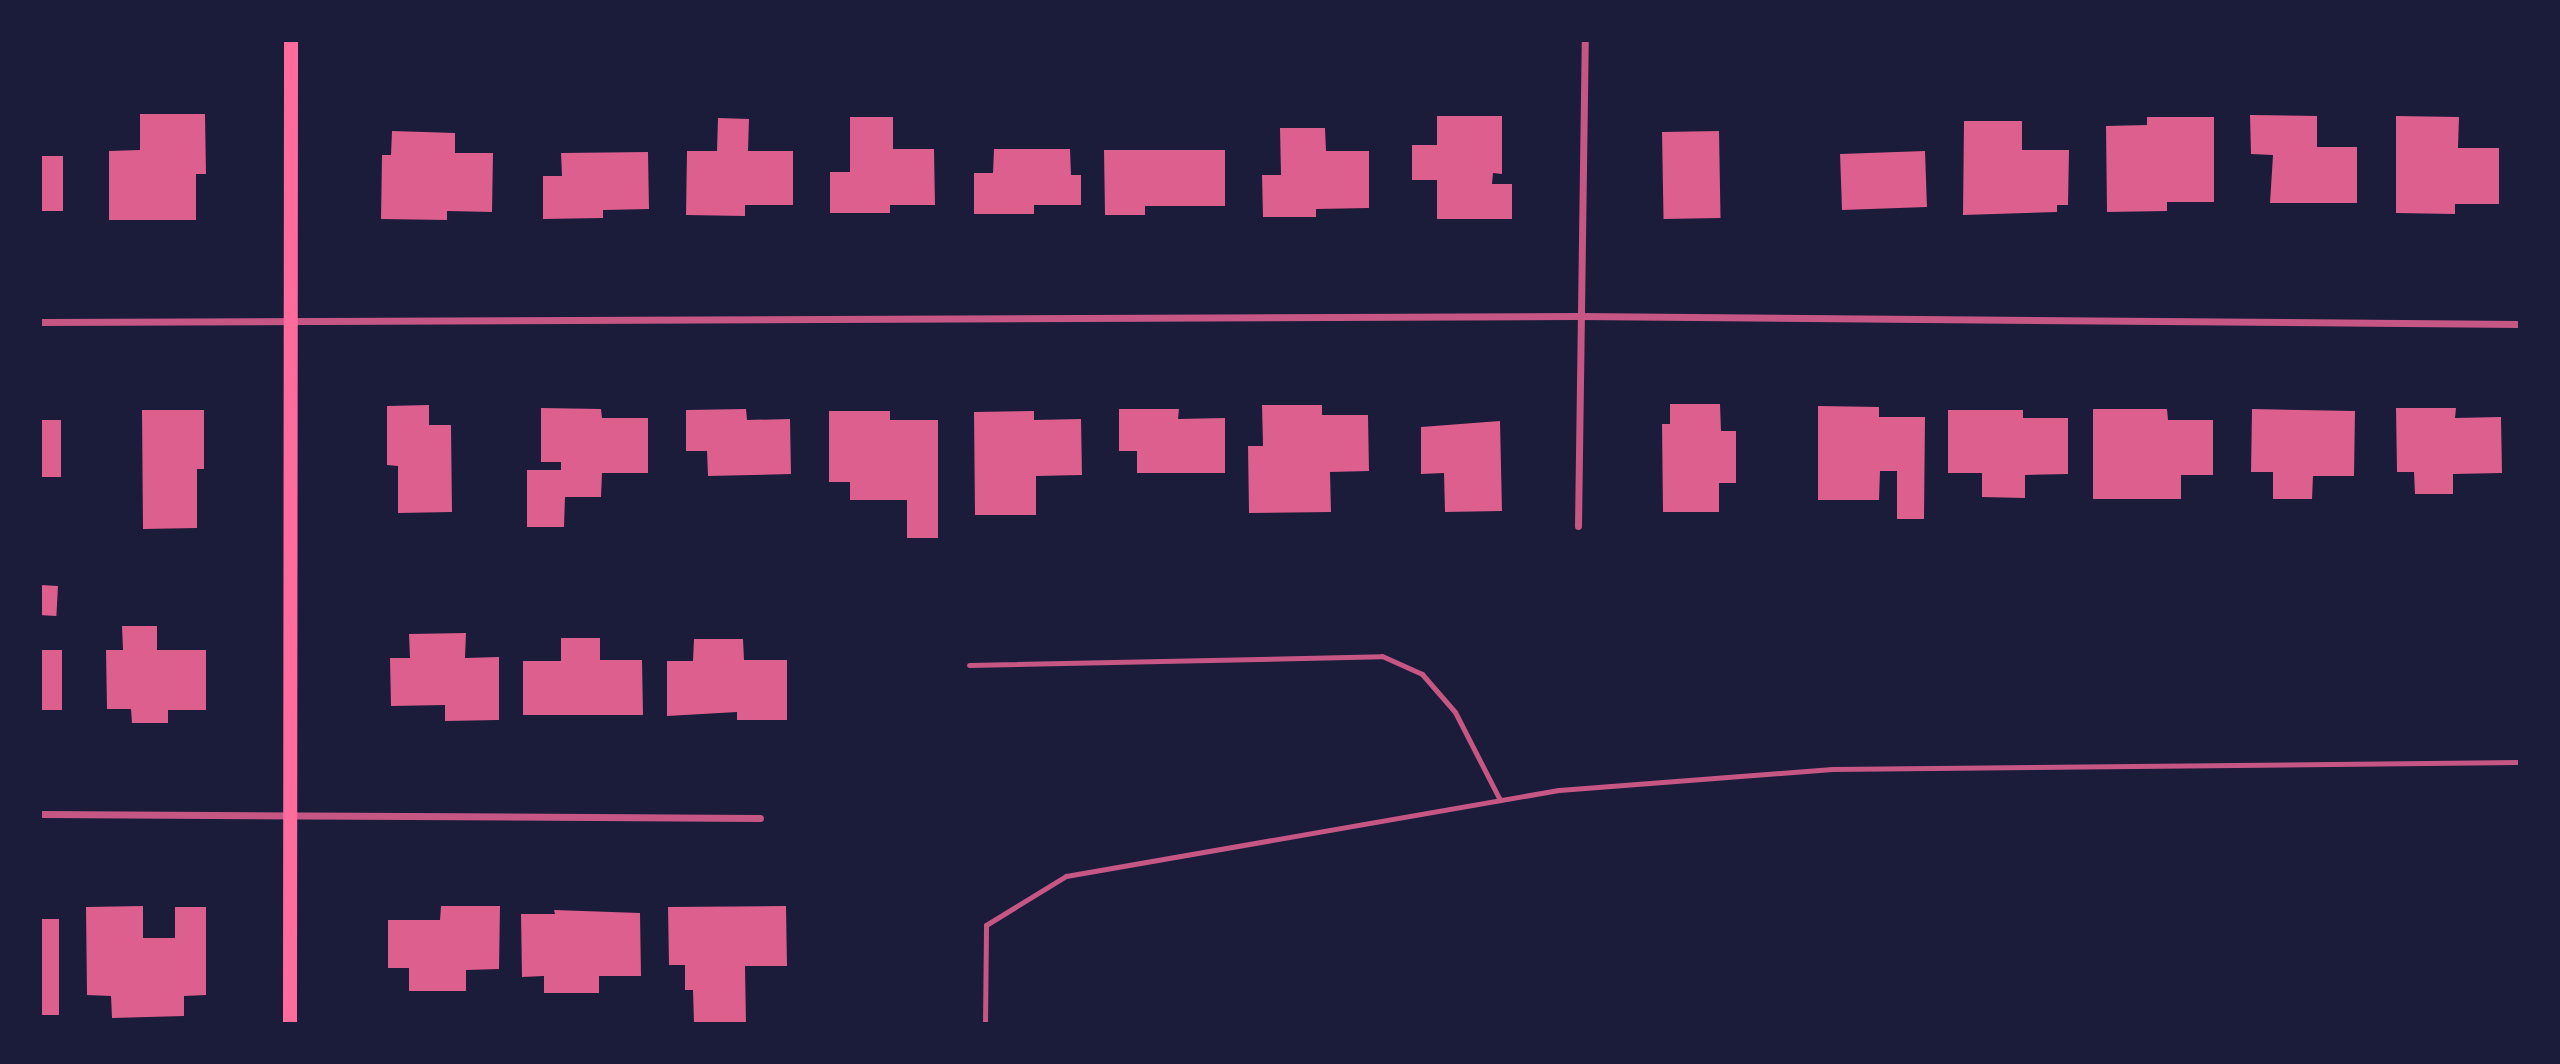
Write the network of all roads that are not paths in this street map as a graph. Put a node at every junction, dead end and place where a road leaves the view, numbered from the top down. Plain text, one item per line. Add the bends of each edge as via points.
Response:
1 (291, 40) edge
2 (1585, 40) edge
3 (1578, 316) junction
4 (287, 321) junction
5 (40, 322) edge
6 (2520, 324) edge
7 (1578, 526) dead end
8 (969, 666) dead end
9 (2520, 762) edge
10 (1500, 800) junction
11 (289, 812) junction
12 (40, 814) edge
13 (760, 818) dead end
14 (290, 1024) edge
15 (985, 1024) edge

1 - 4 main road
2 - 3 street
3 - 4 street
3 - 6 street
3 - 7 street
4 - 5 street
4 - 11 main road
8 - 10 lane via 1382,656 1422,674 1455,712
9 - 10 lane via 1832,769 1559,790
10 - 15 lane via 1066,876 986,925
11 - 12 street
11 - 13 street
11 - 14 main road

